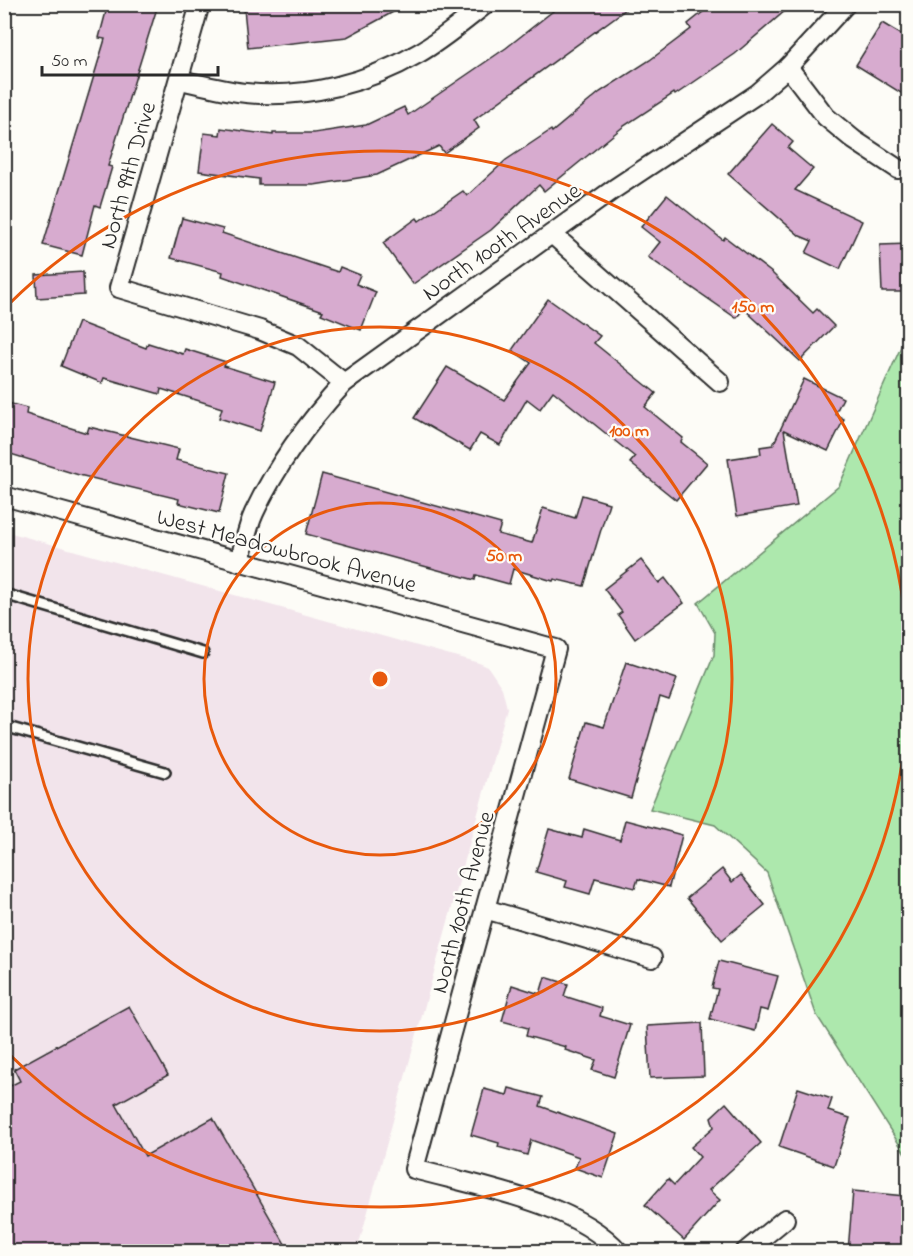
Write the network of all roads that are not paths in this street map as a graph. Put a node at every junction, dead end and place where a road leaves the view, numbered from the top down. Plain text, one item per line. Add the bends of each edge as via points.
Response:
1 (200, 4) edge
2 (486, 4) edge
3 (846, 4) edge
4 (788, 67) junction
5 (179, 80) junction
6 (898, 169) dead end
7 (552, 234) junction
8 (720, 382) dead end
9 (344, 383) junction
10 (4, 496) edge
11 (239, 562) junction
12 (4, 594) edge
13 (556, 649) joint
14 (203, 653) dead end
15 (4, 726) edge
16 (165, 772) dead end
17 (485, 909) junction
18 (652, 958) dead end
19 (785, 1219) dead end
20 (619, 1251) edge
21 (745, 1251) edge

1 - 5 street, North 99th Drive
2 - 5 street via 420,52 365,79 333,88 246,93
3 - 4 street, North 100th Avenue
4 - 6 street via 826,117
4 - 7 street, North 100th Avenue via 757,94
5 - 9 street, North 99th Drive via 119,288 260,330 298,346
7 - 8 street
7 - 9 street, North 100th Avenue
9 - 11 street, North 100th Avenue via 312,419 272,478 253,515
10 - 11 street, West Meadowbrook Avenue
11 - 13 street, West Meadowbrook Avenue
12 - 14 lane
13 - 17 street, North 100th Avenue
15 - 16 lane
17 - 18 street
17 - 20 street, North 100th Avenue via 414,1169 554,1208 587,1224
19 - 21 street

